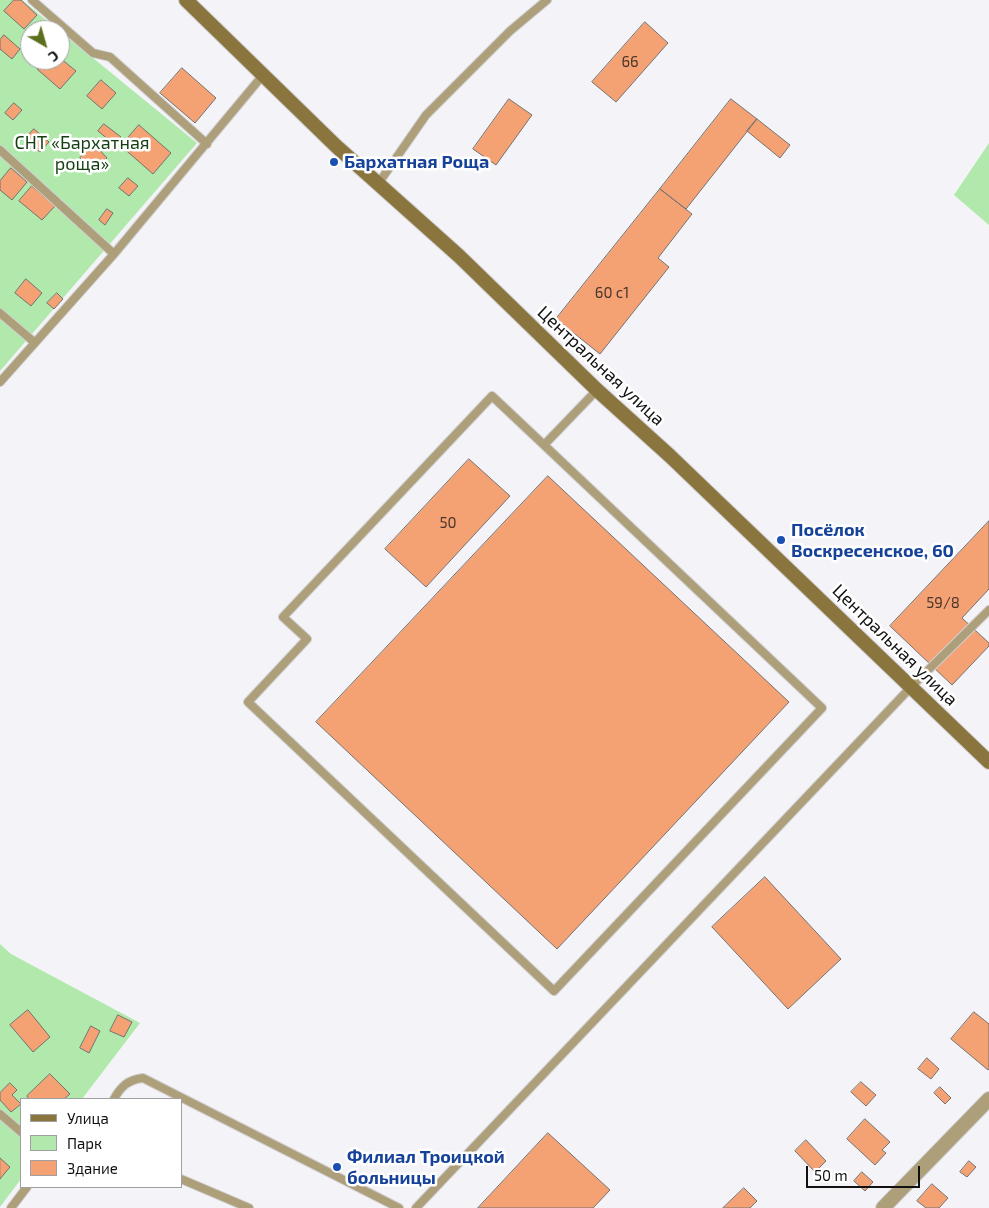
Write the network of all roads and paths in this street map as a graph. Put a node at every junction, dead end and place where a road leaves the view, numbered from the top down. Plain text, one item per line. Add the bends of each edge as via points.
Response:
1 (32, 0) edge
2 (186, 0) edge
3 (547, 0) edge
4 (263, 76) junction
5 (207, 144) junction
6 (0, 150) edge
7 (378, 184) junction
8 (114, 254) junction
9 (0, 313) edge
10 (34, 342) junction
11 (0, 382) edge
12 (597, 390) junction
13 (544, 445) junction
14 (989, 610) edge
15 (912, 686) junction
16 (989, 762) edge
17 (115, 1098) edge
18 (989, 1099) edge
19 (0, 1114) edge
20 (20, 1131) edge
21 (182, 1179) edge
22 (26, 1188) edge
23 (11, 1208) edge
24 (249, 1208) edge
25 (399, 1208) edge
26 (416, 1208) edge
27 (883, 1208) edge

1 - 5 lane via 93,53 110,57
2 - 4 main road, Центральная улица
3 - 7 lane via 510,31 426,115
4 - 5 lane
4 - 7 main road, Центральная улица
5 - 8 lane
6 - 8 lane
7 - 12 main road, Центральная улица via 459,256
8 - 10 lane
9 - 10 lane
10 - 11 lane
12 - 13 lane
12 - 15 main road, Центральная улица
13 - 13 lane via 822,708 554,991 248,702 307,639 284,617 492,396
14 - 15 lane
15 - 16 main road, Центральная улица
15 - 26 lane
17 - 25 lane via 122,1086 143,1078
18 - 27 street
19 - 20 lane
21 - 24 lane
22 - 23 lane

